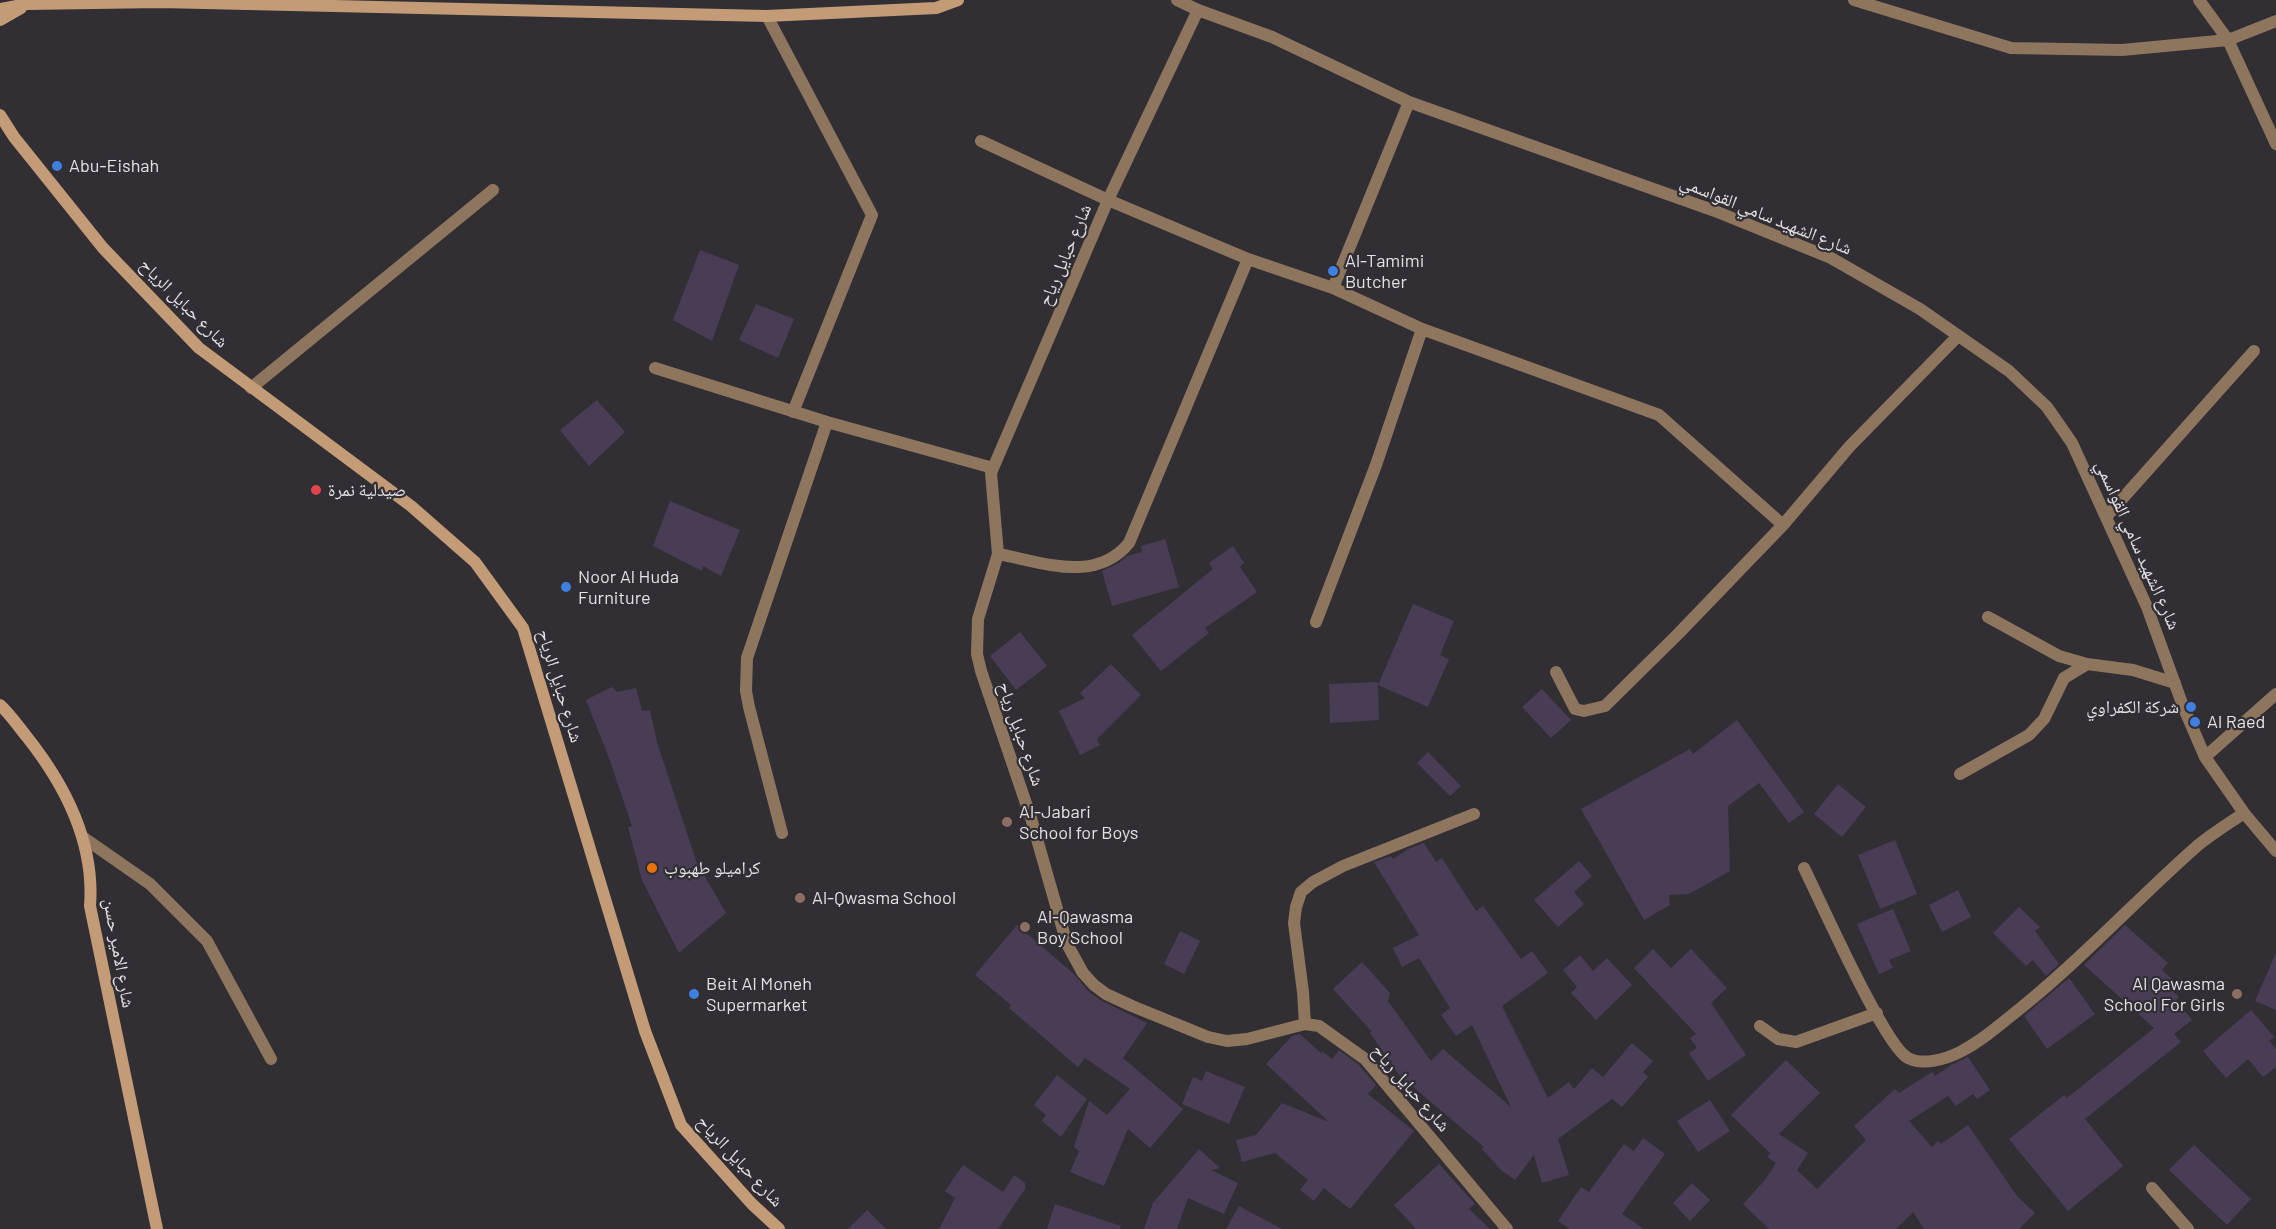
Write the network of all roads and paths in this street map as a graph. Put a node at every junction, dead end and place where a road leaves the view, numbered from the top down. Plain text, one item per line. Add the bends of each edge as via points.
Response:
1 (958, 0) edge
2 (1177, 0) edge
3 (1854, 0) edge
4 (2199, 0) edge
5 (27, 4) junction
6 (0, 9) edge
7 (1198, 10) junction
8 (767, 16) junction
9 (0, 20) edge
10 (2276, 21) edge
11 (2228, 40) junction
12 (1409, 102) junction
13 (0, 115) edge
14 (0, 125) edge
15 (14, 137) junction
16 (981, 141) dead end
17 (2276, 144) edge
18 (494, 190) dead end
19 (1108, 200) junction
20 (1248, 259) junction
21 (1333, 288) junction
22 (1422, 329) junction
23 (1957, 337) junction
24 (2254, 351) dead end
25 (656, 368) dead end
26 (251, 388) junction
27 (793, 412) junction
28 (827, 422) junction
29 (993, 468) junction
30 (2106, 516) junction
31 (1783, 525) junction
32 (998, 555) junction
33 (1988, 617) dead end
34 (1316, 622) dead end
35 (2087, 664) junction
36 (1556, 672) dead end
37 (2175, 683) junction
38 (2276, 694) edge
39 (0, 705) edge
40 (2205, 757) junction
41 (1960, 774) dead end
42 (2244, 813) junction
43 (1474, 814) dead end
44 (782, 833) dead end
45 (84, 838) junction
46 (2276, 851) edge
47 (1804, 868) dead end
48 (1876, 1013) junction
49 (1305, 1024) junction
50 (1760, 1026) dead end
51 (271, 1059) dead end
52 (2152, 1188) dead end
53 (157, 1229) edge
54 (779, 1229) edge
55 (1508, 1229) edge
56 (2188, 1229) edge

1 - 8 street via 936,8
2 - 7 street, شارع الشهيد سامي القواسمي
3 - 11 street via 2011,48 2122,50
4 - 11 street
5 - 6 street
5 - 8 street via 160,2
5 - 9 street
7 - 12 street, شارع الشهيد سامي القواسمي via 1272,38
7 - 19 street, شارع حبايل رياح
8 - 27 street via 872,214
10 - 11 street
11 - 17 street
12 - 21 street
12 - 23 street, شارع الشهيد سامي القواسمي via 1715,211 1831,258 1920,309
13 - 15 street
14 - 15 street
15 - 26 street, شارع حبايل الرياح via 104,248 199,348
16 - 19 street
18 - 26 street
19 - 20 street
19 - 29 street, شارع حبايل رياح
20 - 21 street
20 - 32 street via 1130,543 1112,560 1090,568
21 - 22 street
22 - 31 street via 1659,415
22 - 34 street via 1376,465
23 - 30 street, شارع الشهيد سامي القواسمي via 2009,371 2047,407 2076,450
23 - 31 street via 1850,446
24 - 30 street
25 - 27 street
26 - 54 street, شارع حبايل الرياح via 411,506 475,562 523,628 645,1031 681,1125
27 - 28 street
28 - 29 street
28 - 44 street via 751,642 746,674 749,707
29 - 32 street, شارع حبايل رياح
30 - 37 street, شارع الشهيد سامي القواسمي via 2147,607
31 - 36 street via 1605,705 1584,711 1575,709
32 - 49 street, شارع حبايل رياح via 978,619 977,654 1031,818 1067,945 1083,973 1106,994 1201,1035 1227,1041
33 - 35 street via 2059,656
35 - 37 street via 2133,670
35 - 41 street via 2064,678 2043,719 2029,735
37 - 40 street, شارع الشهيد سامي القواسمي
38 - 40 street
39 - 45 street, شارع الامير حسن via 47,762
40 - 42 street, شارع الشهيد سامي القواسمي
42 - 46 street, شارع الشهيد سامي القواسمي
42 - 48 street via 2198,846 2054,981 1984,1038 1958,1053 1933,1061 1906,1058 1895,1047
43 - 49 street via 1343,866 1301,892 1294,923
45 - 51 street via 150,885 207,941
45 - 53 street, شارع الامير حسن via 90,906
47 - 48 street
48 - 50 street via 1796,1042 1778,1039
49 - 55 street, شارع حبايل رياح via 1319,1026 1365,1059
52 - 56 street

